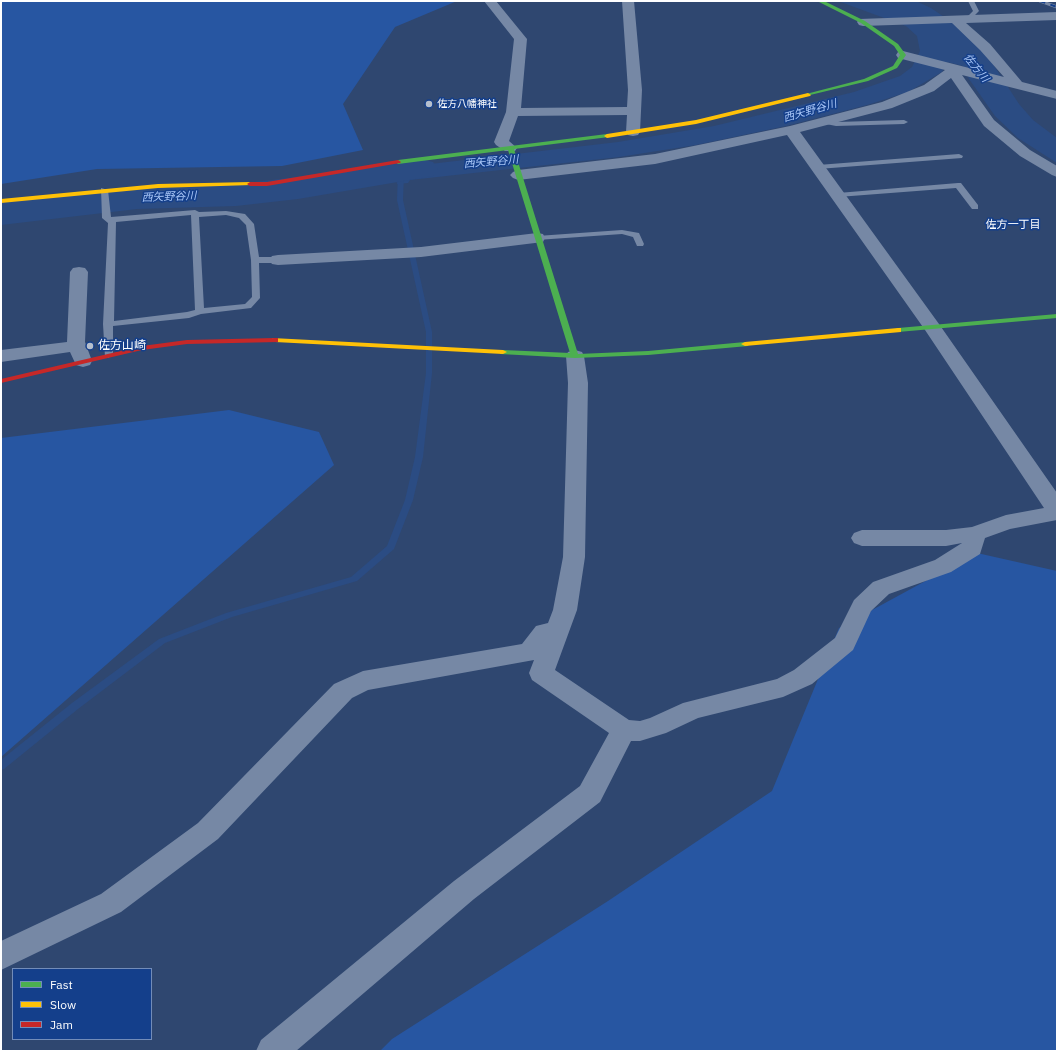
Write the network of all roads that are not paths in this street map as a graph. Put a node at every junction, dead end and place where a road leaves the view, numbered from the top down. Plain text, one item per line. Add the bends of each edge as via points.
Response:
1 (490, 1) edge
2 (628, 1) edge
3 (820, 1) edge
4 (971, 1) edge
5 (988, 7) dead end
6 (1057, 16) edge
7 (961, 19) junction
8 (868, 22) junction
9 (908, 56) junction
10 (953, 70) junction
11 (1015, 84) junction
12 (1057, 95) edge
13 (633, 111) junction
14 (513, 112) junction
15 (824, 121) junction
16 (904, 122) dead end
17 (791, 130) junction
18 (633, 132) junction
19 (510, 148) junction
20 (959, 156) dead end
21 (818, 167) junction
22 (1057, 172) edge
23 (518, 175) junction
24 (104, 193) junction
25 (838, 195) junction
26 (1, 201) edge
27 (975, 207) dead end
28 (195, 215) junction
29 (109, 220) junction
30 (537, 238) junction
31 (640, 244) dead end
32 (255, 260) junction
33 (278, 260) joint
34 (79, 272) dead end
35 (198, 311) junction
36 (1057, 316) edge
37 (108, 324) junction
38 (933, 328) junction
39 (80, 353) junction
40 (108, 355) junction
41 (1, 356) edge
42 (575, 356) junction
43 (1, 381) edge
44 (1056, 513) edge
45 (975, 534) junction
46 (862, 538) dead end
47 (557, 631) junction
48 (624, 730) junction
49 (1, 956) edge
50 (272, 1051) edge

1 - 14 street via 521,40
2 - 13 street via 635,90
3 - 8 street
4 - 7 lane via 976,11
5 - 7 street via 991,12 989,14
6 - 7 street
7 - 8 street
7 - 11 street
8 - 9 street
9 - 10 street
9 - 18 street via 887,72 840,88 696,122
10 - 11 street
10 - 15 street via 929,88 887,105
10 - 22 street via 989,123 1025,153
11 - 12 street
13 - 14 street
13 - 18 street
14 - 19 street via 501,142
15 - 16 lane via 836,124
15 - 17 street
17 - 21 street
17 - 23 street via 655,159
18 - 19 street
19 - 23 street
19 - 24 street via 415,159 267,184 158,186
20 - 21 lane
21 - 25 street
23 - 30 street
24 - 26 street
24 - 29 lane via 106,218
25 - 27 lane via 958,185
25 - 38 street
28 - 29 lane via 195,212
28 - 32 lane via 226,213 242,216 250,224
28 - 35 lane via 200,303
29 - 37 lane via 112,222
30 - 31 lane via 622,232 636,235
30 - 33 street via 421,252
30 - 42 street
32 - 33 lane
32 - 35 lane via 256,298 248,306
34 - 39 street
35 - 37 lane via 189,316
36 - 38 street
37 - 40 lane
38 - 42 street via 648,353
38 - 44 street via 1056,506
39 - 40 street
39 - 41 street
39 - 43 street
40 - 42 street via 166,345 226,340 283,340
42 - 47 street via 578,383 574,557 565,610
44 - 45 street via 1006,522
45 - 46 street via 946,538
45 - 48 street via 972,548 943,566 881,588 862,606 844,644 803,677 783,687 692,710 640,731
47 - 48 street via 541,673
47 - 49 street via 544,632 530,652 363,681 343,691 208,831 111,903
48 - 50 street via 590,794 464,890

